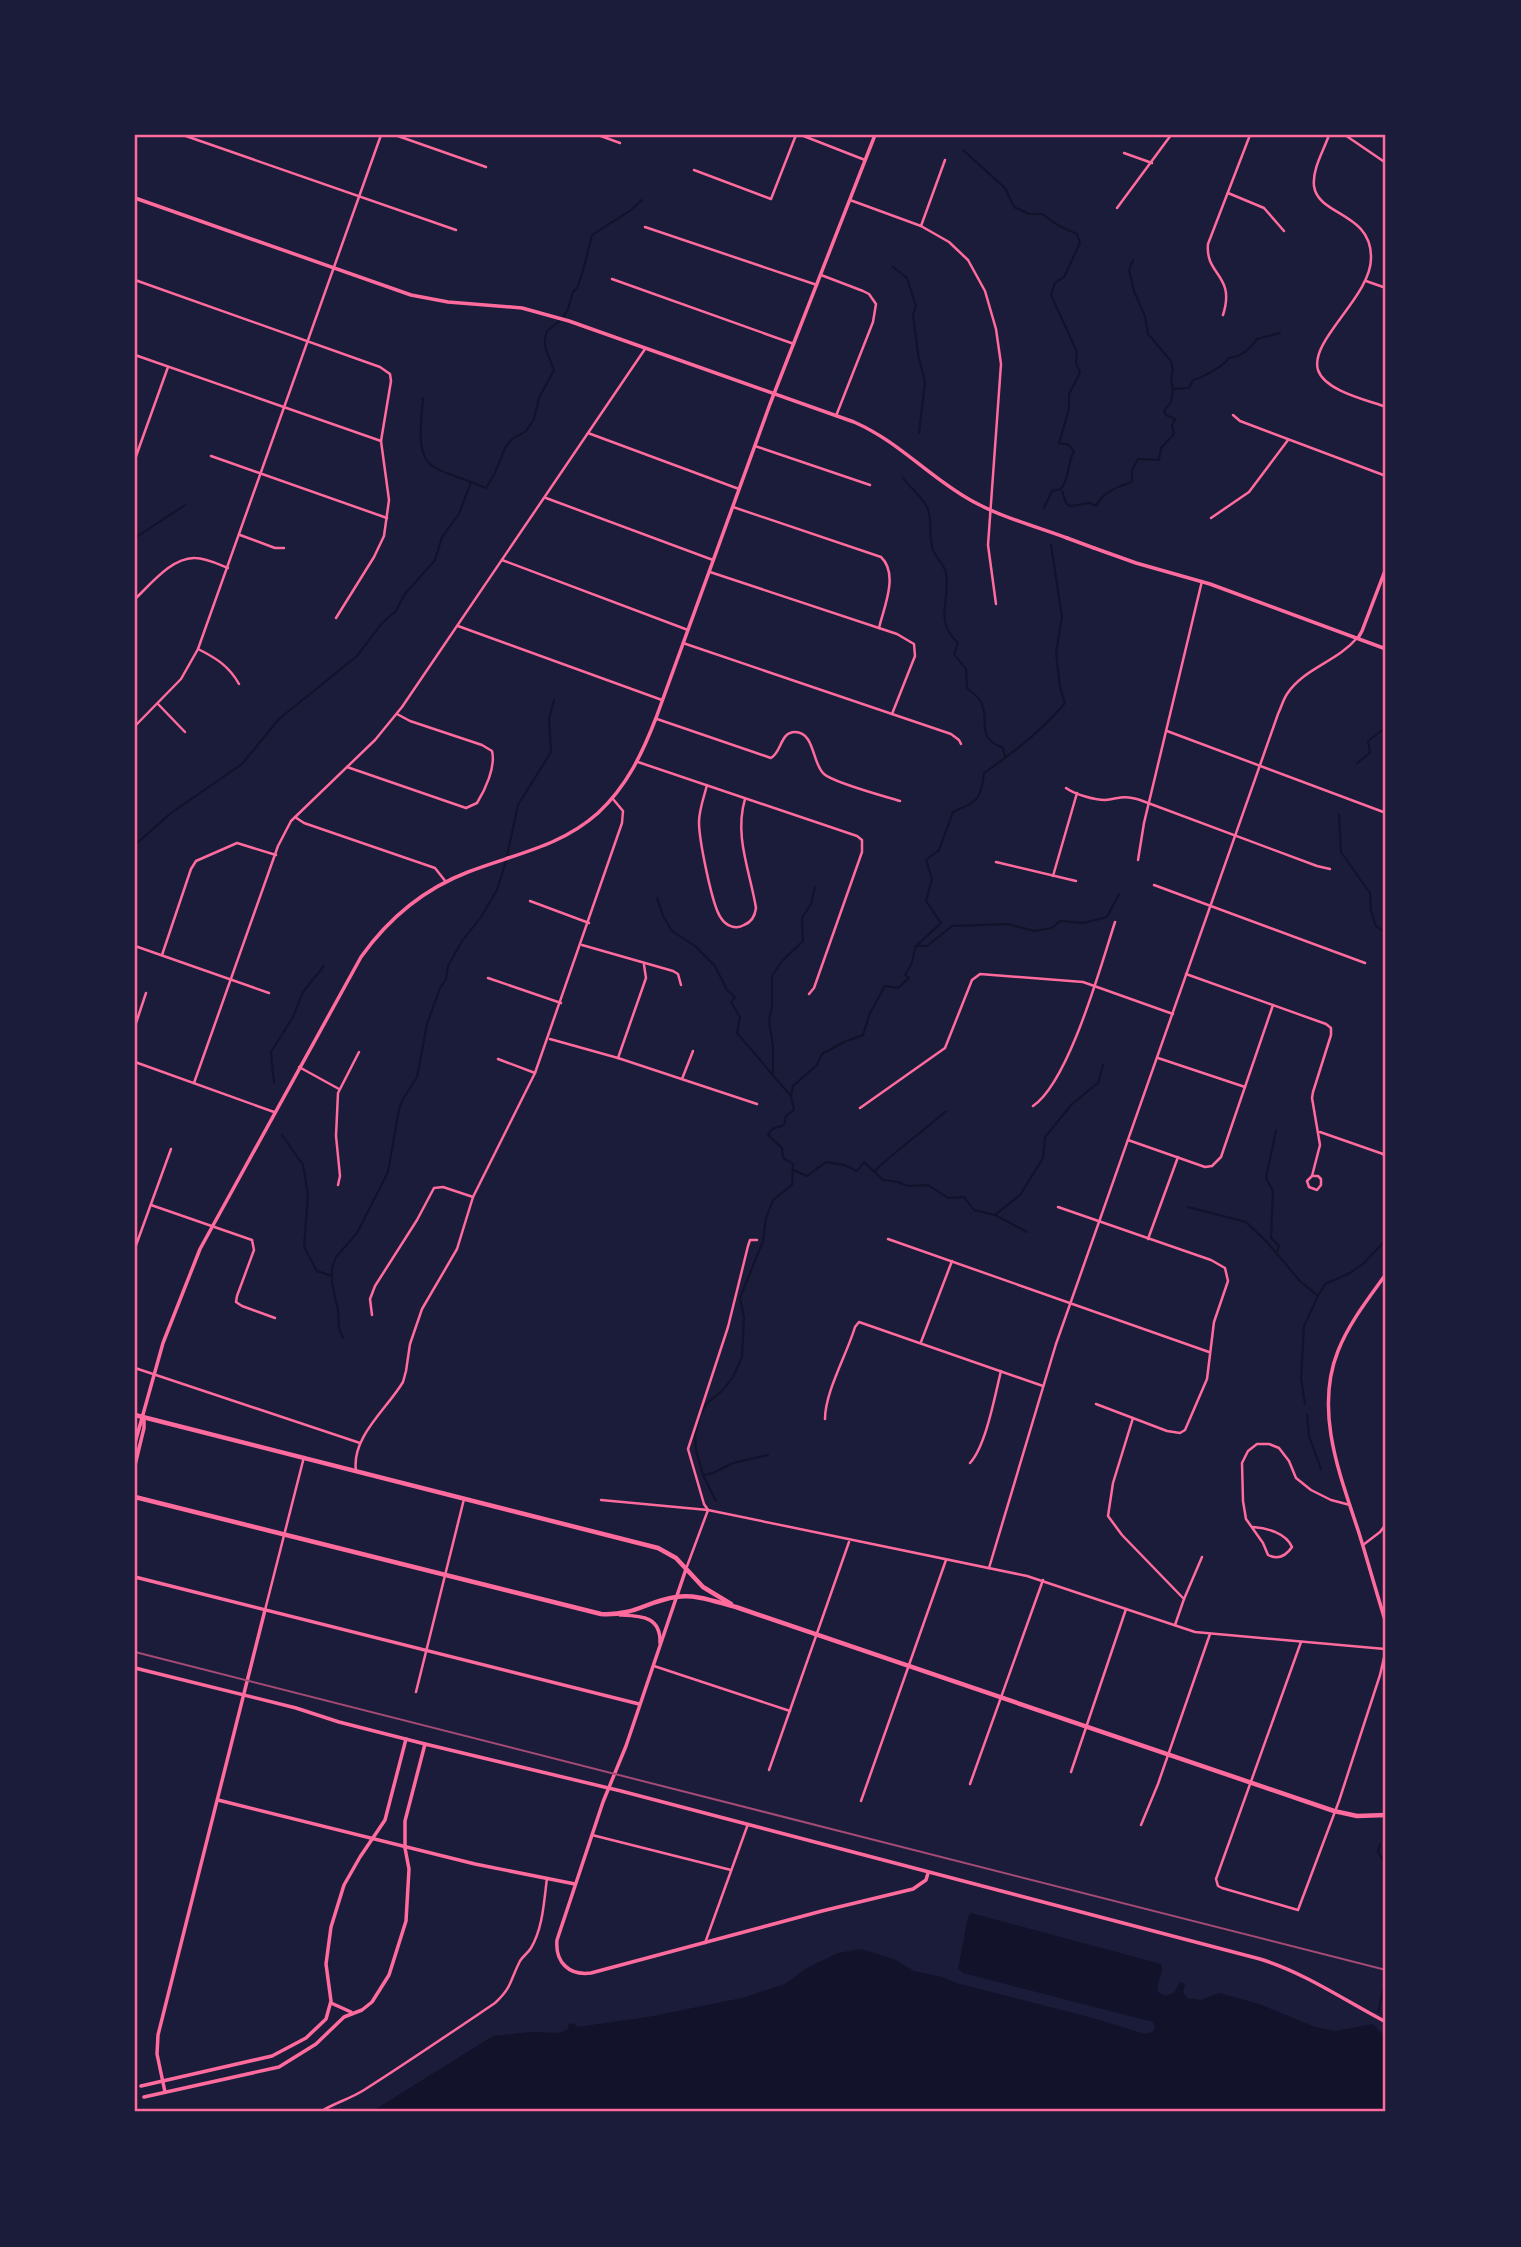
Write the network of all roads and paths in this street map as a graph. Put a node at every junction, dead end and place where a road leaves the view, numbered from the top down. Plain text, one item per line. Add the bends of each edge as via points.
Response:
1 (183, 135) edge
2 (381, 135) edge
3 (395, 135) edge
4 (598, 135) edge
5 (796, 135) edge
6 (801, 135) edge
7 (874, 135) edge
8 (1171, 135) edge
9 (1250, 135) edge
10 (1329, 135) edge
11 (1345, 135) edge
12 (620, 143) dead end
13 (1124, 153) dead end
14 (865, 160) junction
15 (945, 160) dead end
16 (1152, 163) junction
17 (1386, 163) edge
18 (486, 167) dead end
19 (694, 170) dead end
20 (1228, 193) junction
21 (360, 197) junction
22 (135, 198) edge
23 (849, 200) junction
24 (1117, 208) dead end
25 (921, 226) junction
26 (645, 227) dead end
27 (456, 230) dead end
28 (1284, 231) dead end
29 (333, 268) junction
30 (821, 275) junction
31 (612, 279) dead end
32 (135, 280) edge
33 (1366, 281) junction
34 (817, 285) junction
35 (1386, 288) edge
36 (1223, 315) dead end
37 (308, 342) junction
38 (794, 344) junction
39 (646, 348) junction
40 (135, 355) edge
41 (168, 366) junction
42 (774, 394) junction
43 (1386, 407) edge
44 (284, 408) junction
45 (1233, 415) dead end
46 (836, 416) junction
47 (588, 433) junction
48 (1288, 439) junction
49 (381, 441) junction
50 (755, 446) junction
51 (211, 456) dead end
52 (135, 459) edge
53 (261, 474) junction
54 (1386, 476) edge
55 (870, 485) dead end
56 (739, 489) junction
57 (544, 498) junction
58 (733, 507) junction
59 (990, 509) junction
60 (387, 518) junction
61 (1211, 518) dead end
62 (240, 535) junction
63 (284, 548) dead end
64 (502, 560) junction
65 (713, 560) junction
66 (228, 568) junction
67 (1386, 568) edge
68 (709, 572) junction
69 (1202, 581) junction
70 (135, 599) edge
71 (996, 604) dead end
72 (336, 618) dead end
73 (458, 626) junction
74 (879, 628) junction
75 (688, 630) junction
76 (1358, 638) junction
77 (683, 643) junction
78 (198, 649) junction
79 (1386, 649) edge
80 (239, 684) dead end
81 (662, 700) junction
82 (157, 704) junction
83 (397, 714) junction
84 (892, 715) junction
85 (656, 718) junction
86 (135, 726) edge
87 (1167, 731) junction
88 (185, 732) dead end
89 (961, 744) dead end
90 (638, 762) junction
91 (1260, 765) junction
92 (346, 767) junction
93 (707, 785) junction
94 (1066, 788) dead end
95 (1077, 793) junction
96 (612, 798) junction
97 (745, 798) junction
98 (900, 801) dead end
99 (1149, 803) junction
100 (1386, 813) edge
101 (295, 817) junction
102 (1235, 836) junction
103 (275, 855) junction
104 (1138, 860) dead end
105 (996, 862) dead end
106 (1330, 869) dead end
107 (1053, 876) junction
108 (1076, 881) dead end
109 (446, 882) junction
110 (1154, 886) dead end
111 (530, 901) dead end
112 (1210, 906) junction
113 (1115, 922) dead end
114 (589, 923) junction
115 (582, 945) junction
116 (135, 946) edge
117 (162, 955) junction
118 (1365, 963) dead end
119 (644, 964) junction
120 (1186, 974) junction
121 (488, 978) dead end
122 (230, 980) junction
123 (681, 985) dead end
124 (1094, 985) junction
125 (146, 993) dead end
126 (269, 993) dead end
127 (809, 994) dead end
128 (561, 1003) junction
129 (1273, 1005) junction
130 (1172, 1014) junction
131 (135, 1027) edge
132 (549, 1038) junction
133 (693, 1051) dead end
134 (359, 1052) dead end
135 (618, 1058) junction
136 (1157, 1058) junction
137 (498, 1059) dead end
138 (135, 1062) edge
139 (299, 1067) junction
140 (536, 1073) junction
141 (682, 1079) junction
142 (194, 1083) junction
143 (1245, 1087) junction
144 (339, 1089) junction
145 (757, 1104) dead end
146 (1033, 1105) dead end
147 (860, 1108) dead end
148 (274, 1112) junction
149 (1318, 1131) junction
150 (1128, 1140) junction
151 (171, 1149) dead end
152 (1385, 1149) edge
153 (1383, 1154) junction
154 (1178, 1157) junction
155 (1386, 1160) edge
156 (1312, 1176) junction
157 (338, 1185) dead end
158 (473, 1197) junction
159 (151, 1205) junction
160 (1058, 1207) dead end
161 (1100, 1222) junction
162 (212, 1226) junction
163 (888, 1239) dead end
164 (1148, 1239) junction
165 (757, 1240) dead end
166 (135, 1248) edge
167 (951, 1261) junction
168 (1386, 1275) edge
169 (1070, 1304) junction
170 (372, 1315) dead end
171 (275, 1318) dead end
172 (920, 1342) junction
173 (1209, 1352) junction
174 (135, 1368) edge
175 (1001, 1371) junction
176 (154, 1375) junction
177 (1043, 1386) junction
178 (1096, 1404) dead end
179 (135, 1415) edge
180 (144, 1417) junction
181 (1133, 1418) junction
182 (825, 1419) dead end
183 (135, 1443) edge
184 (360, 1443) junction
185 (304, 1458) junction
186 (970, 1463) dead end
187 (135, 1465) edge
188 (356, 1471) junction
189 (135, 1497) edge
190 (464, 1499) junction
191 (601, 1500) dead end
192 (1350, 1505) junction
193 (708, 1510) junction
194 (1386, 1524) edge
195 (1252, 1527) junction
196 (284, 1535) junction
197 (850, 1540) junction
198 (1363, 1545) junction
199 (1202, 1558) dead end
200 (946, 1560) junction
201 (686, 1569) junction
202 (989, 1569) junction
203 (445, 1576) junction
204 (135, 1577) edge
205 (1043, 1580) junction
206 (677, 1597) junction
207 (1184, 1599) junction
208 (736, 1607) junction
209 (1126, 1609) junction
210 (265, 1610) junction
211 (620, 1615) junction
212 (1175, 1625) junction
213 (817, 1634) junction
214 (1210, 1634) junction
215 (1301, 1642) junction
216 (660, 1648) junction
217 (1386, 1649) edge
218 (426, 1650) junction
219 (654, 1665) junction
220 (909, 1665) junction
221 (135, 1668) edge
222 (416, 1692) dead end
223 (243, 1695) junction
224 (1001, 1697) junction
225 (639, 1704) junction
226 (790, 1711) junction
227 (1086, 1726) junction
228 (406, 1739) junction
229 (425, 1744) junction
230 (1168, 1754) junction
231 (769, 1770) dead end
232 (1071, 1772) dead end
233 (1251, 1782) junction
234 (971, 1784) dead end
235 (609, 1788) junction
236 (218, 1800) junction
237 (861, 1801) dead end
238 (1334, 1811) junction
239 (1386, 1815) edge
240 (748, 1825) junction
241 (1141, 1825) dead end
242 (592, 1835) junction
243 (372, 1839) junction
244 (405, 1847) junction
245 (731, 1870) junction
246 (928, 1873) junction
247 (547, 1878) junction
248 (575, 1884) junction
249 (705, 1943) junction
250 (331, 2003) junction
251 (353, 2013) junction
252 (1386, 2022) edge
253 (163, 2080) junction
254 (141, 2086) dead end
255 (165, 2092) junction
256 (144, 2098) dead end
257 (320, 2112) edge

1 - 21 street
2 - 21 street
3 - 18 street
4 - 12 street
5 - 19 street via 771,199
6 - 14 street
7 - 14 street
8 - 16 street
9 - 20 street
10 - 33 street via 1316,170 1315,191 1363,231 1371,258
11 - 17 street
13 - 16 street
14 - 23 street
15 - 25 street
16 - 24 street
20 - 28 street via 1264,208
20 - 36 street via 1208,250 1227,290
21 - 27 street
21 - 29 street
22 - 29 street
23 - 25 street
23 - 30 street
25 - 59 street via 968,260 994,319 1001,379
26 - 34 street
29 - 37 street
29 - 39 street via 419,297 535,311
30 - 34 street
30 - 46 street via 869,294 876,304 873,323
31 - 38 street
32 - 37 street
33 - 35 street
33 - 43 street via 1320,350 1317,364 1320,376 1334,388
34 - 38 street
37 - 44 street
37 - 49 street via 390,374
38 - 42 street
39 - 42 street
39 - 47 street
40 - 41 street
41 - 44 street
41 - 52 street
42 - 46 street
42 - 50 street
44 - 49 street
44 - 53 street
45 - 48 street
46 - 59 street via 886,438 945,484
47 - 56 street
47 - 57 street
48 - 54 street
48 - 61 street via 1249,492
49 - 60 street
50 - 55 street
50 - 56 street
51 - 53 street
53 - 60 street
53 - 62 street
56 - 58 street
57 - 64 street
57 - 65 street
58 - 65 street
58 - 74 street via 885,560 890,576
59 - 69 street via 1136,564
59 - 71 street via 988,545
60 - 72 street via 374,557
62 - 63 street
62 - 66 street
64 - 73 street
64 - 75 street
65 - 68 street
66 - 70 street via 190,558 171,567
66 - 78 street
67 - 76 street
68 - 74 street
68 - 75 street
69 - 76 street
69 - 87 street
73 - 81 street
73 - 83 street
74 - 84 street via 914,644 915,656
75 - 77 street
76 - 79 street
76 - 91 street via 1346,652 1307,674 1288,693
77 - 81 street
77 - 84 street
78 - 80 street via 228,667
78 - 82 street via 181,679
81 - 85 street
82 - 86 street
82 - 88 street
83 - 92 street
83 - 92 street via 492,751 477,803 466,808
84 - 89 street via 951,734
85 - 90 street
85 - 98 street via 771,758 786,735 799,732 808,739 825,775
87 - 91 street
87 - 99 street
90 - 93 street
90 - 96 street
91 - 100 street
91 - 102 street
92 - 101 street
93 - 97 street
93 - 97 street via 699,822 714,900 723,922 740,927 752,919 756,908 740,831
94 - 95 street
95 - 99 street
95 - 107 street
96 - 109 street via 551,844
96 - 114 street via 623,817
97 - 127 street via 862,840 858,864
99 - 102 street
99 - 104 street
101 - 103 street
101 - 109 street via 435,868
102 - 106 street
102 - 112 street
103 - 117 street via 234,844 196,861
103 - 122 street
105 - 107 street
107 - 108 street
109 - 139 street via 418,898 369,946
110 - 112 street
111 - 114 street
112 - 118 street
112 - 120 street
113 - 124 street
114 - 115 street
115 - 119 street
115 - 128 street
116 - 117 street
117 - 122 street
119 - 123 street via 676,972
119 - 135 street via 646,978
120 - 129 street
120 - 130 street
121 - 128 street
122 - 126 street
122 - 142 street
124 - 130 street
124 - 146 street via 1066,1061
124 - 147 street via 1058,978 976,975 945,1048
125 - 131 street
128 - 132 street
129 - 143 street
129 - 149 street via 1331,1028 1312,1098
130 - 136 street
132 - 135 street
132 - 140 street
133 - 141 street
134 - 144 street
135 - 141 street
136 - 143 street
136 - 150 street
137 - 140 street
138 - 142 street
139 - 144 street
139 - 148 street
140 - 158 street
141 - 145 street
142 - 148 street
143 - 154 street via 1221,1157 1205,1167
144 - 157 street
148 - 162 street
149 - 153 street
149 - 156 street via 1319,1151
150 - 154 street
150 - 161 street
151 - 159 street
152 - 153 street
153 - 155 street
154 - 164 street
156 - 156 street via 1308,1185 1317,1190 1321,1179
158 - 170 street via 434,1188 375,1286 370,1299
158 - 184 street via 457,1249 422,1309 403,1382
159 - 162 street
159 - 166 street
160 - 161 street
161 - 164 street
161 - 169 street
162 - 171 street via 254,1243 236,1302
162 - 176 street via 176,1306
163 - 167 street
164 - 173 street via 1211,1260 1227,1272
165 - 193 street via 748,1245 729,1327 688,1449
167 - 169 street
167 - 172 street
168 - 192 street via 1348,1330 1328,1389 1328,1423
169 - 173 street
169 - 177 street
172 - 175 street
172 - 182 street via 858,1323
173 - 181 street via 1207,1379 1182,1432
174 - 176 street
175 - 177 street
175 - 186 street via 983,1438
176 - 180 street
176 - 184 street
177 - 202 street
178 - 181 street
179 - 180 main road
180 - 183 street
180 - 185 main road
180 - 187 street
181 - 207 street via 1108,1516
184 - 188 street
185 - 188 main road
185 - 196 street
188 - 190 main road
189 - 196 main road
190 - 201 main road via 658,1548
190 - 203 street
191 - 193 street
192 - 195 street via 1311,1490 1296,1478 1279,1448 1257,1444 1242,1463 1244,1514
192 - 198 street
193 - 197 street
193 - 201 street
194 - 198 street
195 - 195 street via 1268,1555 1280,1557 1292,1547 1284,1536
196 - 203 main road
196 - 210 street
197 - 200 street
197 - 213 street
198 - 217 street via 1385,1620
199 - 207 street
200 - 202 street
200 - 220 street
201 - 206 street
201 - 208 main road via 703,1587
202 - 205 street
203 - 211 main road via 581,1610
203 - 218 street
204 - 210 street
205 - 209 street
205 - 224 street
206 - 208 main road
206 - 211 main road
206 - 216 street
207 - 212 street
208 - 213 main road
209 - 212 street
209 - 227 street
210 - 218 street
210 - 223 street
211 - 216 street via 640,1616 654,1623 660,1633
212 - 214 street
213 - 220 main road
213 - 226 street
214 - 215 street
214 - 230 street
215 - 217 street
215 - 233 street
216 - 219 street
217 - 238 street
218 - 222 street
218 - 225 street
219 - 225 street
219 - 226 street
220 - 224 main road
220 - 237 street
221 - 223 street
223 - 228 street
223 - 236 street
224 - 227 main road
224 - 234 street
225 - 235 street
226 - 231 street
227 - 230 main road
227 - 232 street
228 - 229 street
228 - 243 street via 385,1820
229 - 235 street
229 - 244 street via 405,1821
230 - 233 main road
230 - 241 street
233 - 238 main road
233 - 238 street via 1217,1873 1216,1883 1227,1890 1298,1910
235 - 240 street
235 - 242 street
236 - 243 street
236 - 253 street via 158,2035 156,2054
238 - 239 main road
240 - 245 street
240 - 246 street
242 - 245 street
242 - 248 street
243 - 244 street
243 - 250 street via 344,1885 331,1927 326,1964
244 - 247 street
244 - 251 street via 409,1869 406,1921 396,1959 372,2002
245 - 249 street
246 - 249 street via 918,1887
246 - 252 street via 1274,1964
247 - 248 street
247 - 257 street via 541,1920 531,1947 504,1994 355,2096
248 - 249 street via 556,1940 558,1957 574,1972 591,1973
250 - 251 street
250 - 253 street via 326,2019 281,2053
251 - 255 street via 279,2067
253 - 254 street
253 - 255 street
255 - 256 street

